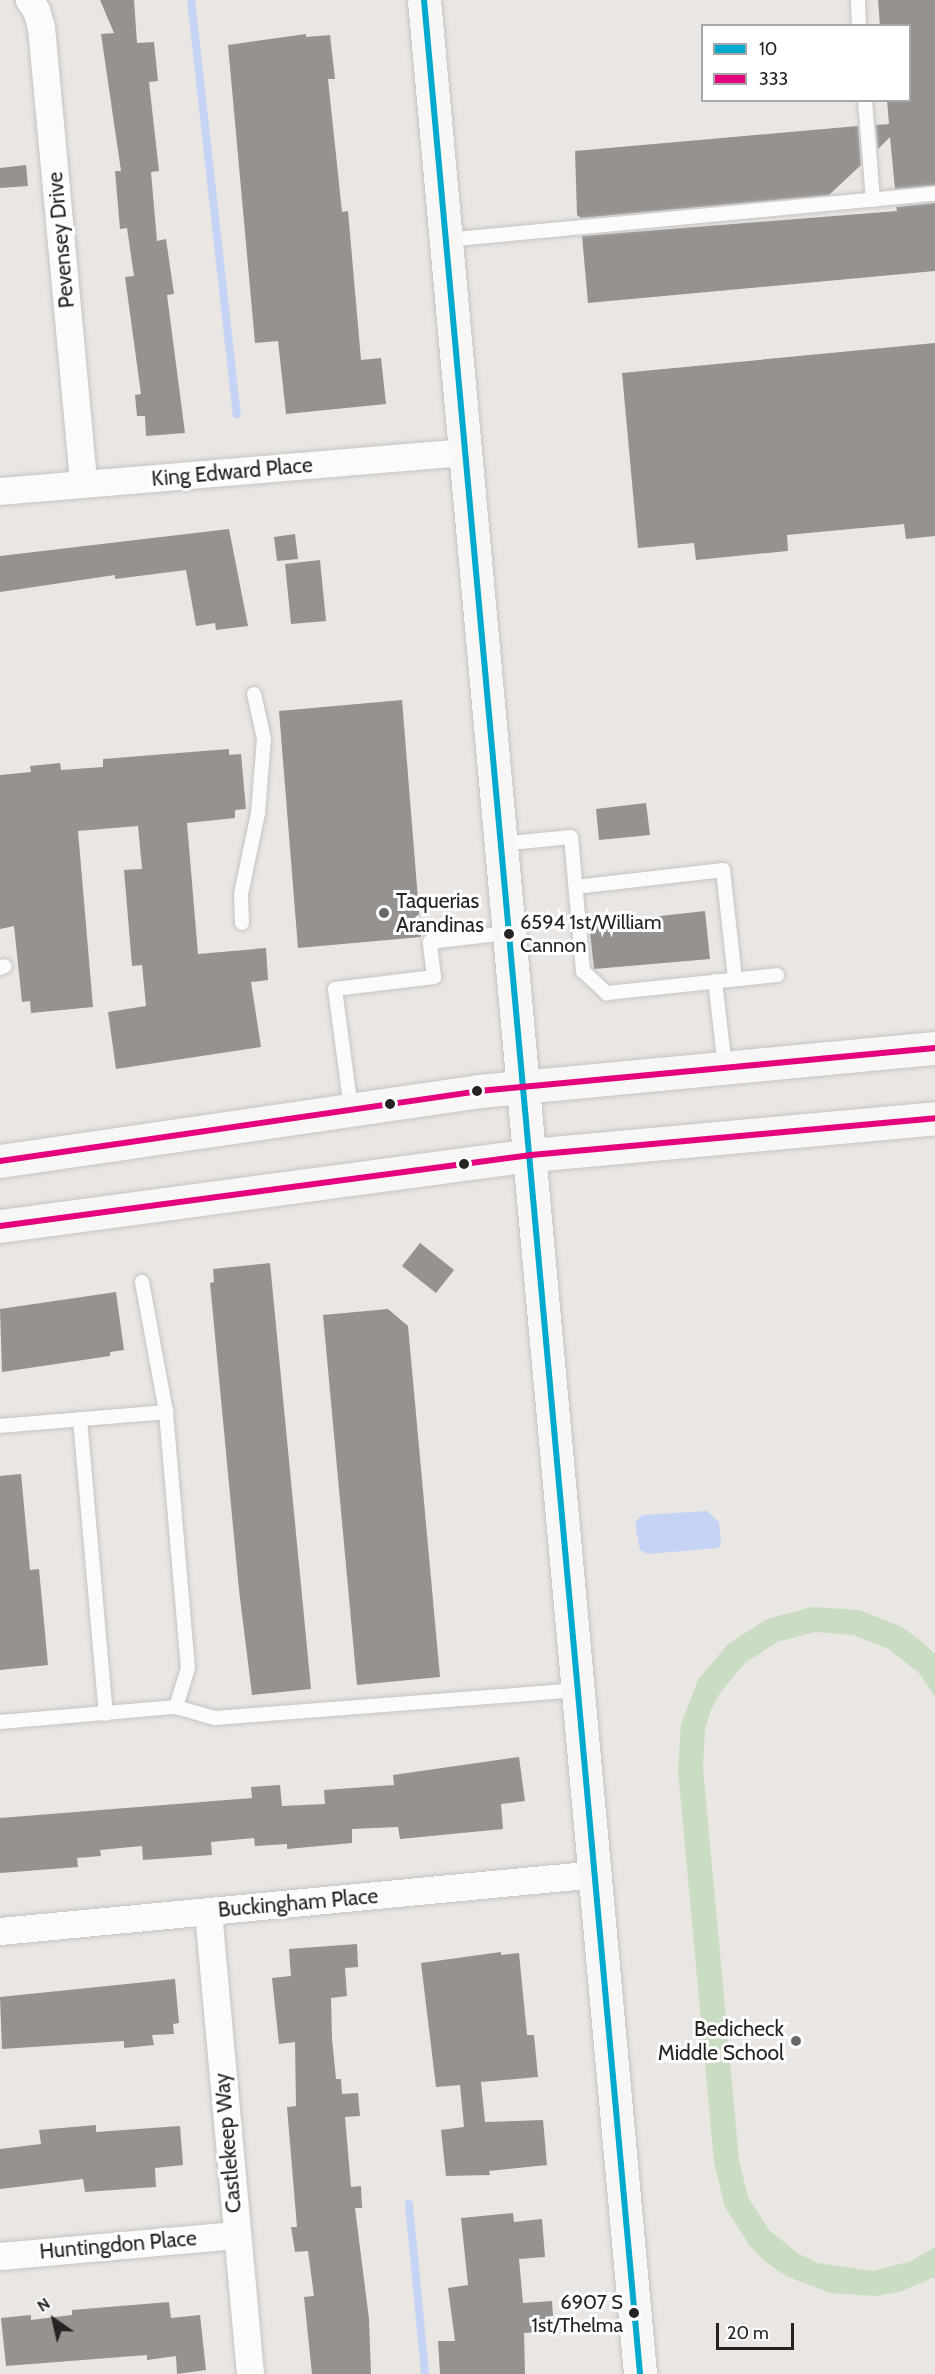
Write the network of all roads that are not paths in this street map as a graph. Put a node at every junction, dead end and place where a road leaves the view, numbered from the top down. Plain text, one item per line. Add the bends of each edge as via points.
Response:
1 (29, 0) edge
2 (423, 0) edge
3 (858, 0) edge
4 (860, 24) edge
5 (865, 102) edge
6 (935, 194) edge
7 (873, 200) junction
8 (445, 240) junction
9 (464, 452) junction
10 (83, 483) junction
11 (0, 491) edge
12 (254, 694) dead end
13 (500, 844) junction
14 (576, 887) junction
15 (242, 922) dead end
16 (507, 933) junction
17 (777, 975) dead end
18 (735, 979) junction
19 (715, 981) junction
20 (935, 1048) edge
21 (725, 1068) junction
22 (523, 1087) junction
23 (351, 1109) junction
24 (935, 1118) edge
25 (531, 1155) junction
26 (0, 1161) edge
27 (0, 1226) edge
28 (142, 1282) dead end
29 (166, 1412) junction
30 (80, 1419) junction
31 (0, 1426) edge
32 (578, 1690) junction
33 (176, 1707) junction
34 (106, 1714) junction
35 (0, 1722) edge
36 (596, 1874) junction
37 (208, 1912) junction
38 (0, 1931) edge
39 (236, 2235) junction
40 (0, 2256) edge
41 (250, 2374) edge
42 (640, 2374) edge

1 - 10 street, Pevensey Drive via 41,27
2 - 8 main road
3 - 4 lane
5 - 7 lane
6 - 7 lane
7 - 8 lane
8 - 9 main road
9 - 10 street, King Edward Place
9 - 13 main road
10 - 11 street, King Edward Place
12 - 15 lane via 264,748 258,813 241,894
13 - 14 lane via 571,837
13 - 16 main road
14 - 18 lane via 723,870
14 - 19 lane via 582,971 607,993
16 - 22 main road
16 - 23 lane via 430,942 434,976 335,989
17 - 18 lane
18 - 19 lane
19 - 21 lane
20 - 21 main road
21 - 22 main road
22 - 23 main road
22 - 25 main road
23 - 26 main road
24 - 25 main road
25 - 27 main road
25 - 32 main road
28 - 29 lane
29 - 30 lane
29 - 33 lane via 188,1668
30 - 31 lane
30 - 34 lane
32 - 33 lane via 215,1718
32 - 36 main road
33 - 34 lane
34 - 35 lane
36 - 37 street, Buckingham Place
36 - 42 main road
37 - 38 street, Buckingham Place
37 - 39 street, Castlekeep Way
39 - 40 street, Huntingdon Place
39 - 41 street, Castlekeep Way

